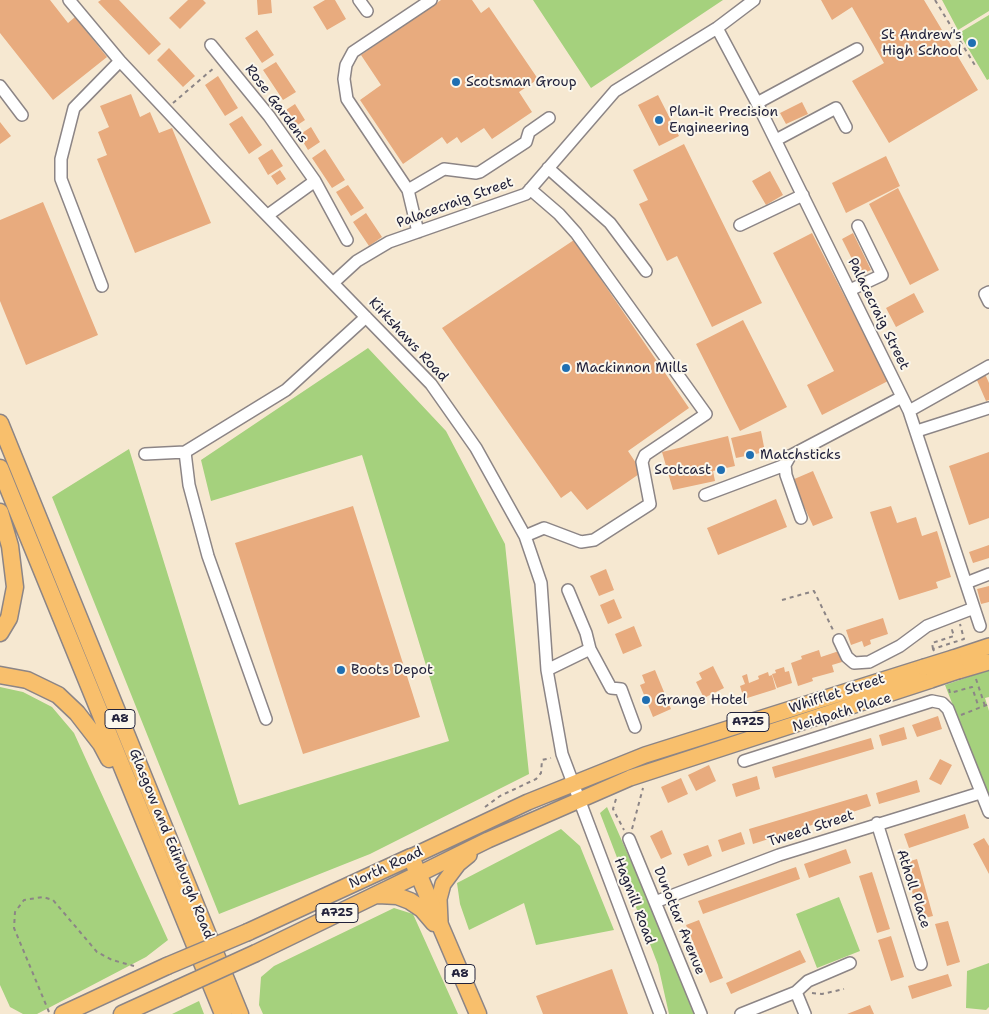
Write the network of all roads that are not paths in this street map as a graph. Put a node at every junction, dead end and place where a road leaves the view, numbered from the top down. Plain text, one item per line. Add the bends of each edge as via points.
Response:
1 (69, 0) edge
2 (359, 0) edge
3 (431, 0) edge
4 (754, 0) edge
5 (743, 4) edge
6 (367, 11) dead end
7 (717, 28) junction
8 (211, 45) dead end
9 (857, 48) dead end
10 (120, 61) junction
11 (0, 86) edge
12 (757, 103) junction
13 (22, 115) dead end
14 (549, 118) dead end
15 (846, 127) dead end
16 (776, 140) junction
17 (548, 168) junction
18 (315, 181) junction
19 (530, 189) junction
20 (408, 190) junction
21 (802, 195) junction
22 (268, 216) junction
23 (740, 225) dead end
24 (858, 226) dead end
25 (418, 232) junction
26 (347, 240) dead end
27 (646, 271) dead end
28 (333, 283) junction
29 (102, 286) dead end
30 (850, 290) junction
31 (989, 292) edge
32 (989, 302) edge
33 (366, 316) junction
34 (989, 366) edge
35 (902, 397) junction
36 (989, 408) edge
37 (909, 411) junction
38 (0, 423) edge
39 (917, 431) junction
40 (185, 452) junction
41 (145, 454) dead end
42 (785, 465) junction
43 (0, 468) edge
44 (705, 495) dead end
45 (0, 512) edge
46 (800, 518) dead end
47 (525, 536) junction
48 (989, 574) edge
49 (966, 583) junction
50 (568, 590) dead end
51 (974, 608) junction
52 (980, 626) dead end
53 (0, 633) edge
54 (839, 640) road end
55 (989, 646) edge
56 (590, 649) junction
57 (989, 662) edge
58 (955, 665) junction
59 (547, 670) junction
60 (928, 673) junction
61 (0, 675) edge
62 (266, 719) dead end
63 (635, 727) dead end
64 (744, 761) dead end
65 (573, 783) junction
66 (980, 793) junction
67 (580, 799) junction
68 (989, 812) edge
69 (877, 823) junction
70 (629, 839) road end
71 (488, 840) junction
72 (411, 857) junction
73 (164, 873) junction
74 (419, 874) junction
75 (373, 895) junction
76 (655, 902) junction
77 (443, 934) junction
78 (850, 963) dead end
79 (921, 964) dead end
80 (798, 990) junction
81 (63, 1014) edge
82 (122, 1014) edge
83 (223, 1014) edge
84 (242, 1014) edge
85 (478, 1014) edge
86 (660, 1014) edge
87 (701, 1014) edge
88 (741, 1014) edge
89 (805, 1014) edge

1 - 10 street, Kirkshaws Road
2 - 6 street
3 - 20 street via 353,52 346,65 344,79 347,99
4 - 5 street, Palacecraig Street
5 - 7 street, Palacecraig Street
7 - 12 street, Palacecraig Street
7 - 17 street, Palacecraig Street via 615,91
8 - 18 street, Rose Gardens via 269,116
9 - 12 street
10 - 22 street, Kirkshaws Road
10 - 29 street via 74,108 61,159 61,180
11 - 13 street
12 - 16 street, Palacecraig Street
14 - 20 street via 529,132 526,142 480,172 444,169
15 - 16 street via 836,108
16 - 21 street, Palacecraig Street
17 - 19 street, Palacecraig Street
17 - 27 street via 610,223
18 - 22 street
18 - 26 street, Rose Gardens
19 - 25 street, Palacecraig Street via 526,194
19 - 47 street via 576,233 706,414 645,455 642,462 650,504 594,540 581,542 544,528
20 - 25 street
21 - 23 street
21 - 30 street, Palacecraig Street
22 - 28 street, Kirkshaws Road
24 - 30 street via 882,275
25 - 28 street, Palacecraig Street via 389,242 357,261
28 - 33 street, Kirkshaws Road
30 - 35 street, Palacecraig Street
31 - 32 street via 985,294
33 - 40 street via 286,390
33 - 47 street, Kirkshaws Road via 431,384 476,448
34 - 37 street
35 - 37 street, Palacecraig Street
35 - 42 street via 790,456
36 - 39 street
37 - 39 street, Palacecraig Street
38 - 84 highway, Glasgow and Edinburgh Road / A8
39 - 49 street, Palacecraig Street
40 - 41 street
40 - 62 street via 189,485 208,556
42 - 44 street
42 - 46 street
43 - 73 highway, Glasgow and Edinburgh Road / A8
45 - 53 highway via 10,546 15,587 9,618
47 - 59 street, Kirkshaws Road via 541,583
48 - 49 street
49 - 51 street, Palacecraig Street
50 - 56 street
51 - 52 street, Palacecraig Street
51 - 54 street via 933,623 869,662 854,663 847,657
55 - 58 main road, Whifflet Street / A725
56 - 59 street
56 - 63 street via 611,688 621,689
57 - 58 main road, Whifflet Street / A725
58 - 60 main road, Whifflet Street / A725, bridge
59 - 65 street, Kirkshaws Road via 562,754
60 - 65 main road, Whifflet Street / A725 via 645,755
60 - 67 main road, Whifflet Street / A725
61 - 73 highway, A8 via 27,680 58,696 77,713 101,744
64 - 66 street, Neidpath Place via 932,701 942,703 950,714
65 - 67 street, Hagmill Road
65 - 72 main road, North Road / A725
66 - 68 street
66 - 69 street, Tweed Street
67 - 71 main road, North Road / A725
67 - 86 street, Hagmill Road
69 - 76 street, Tweed Street via 779,855
69 - 79 street, Atholl Place
70 - 76 street, Dunottar Avenue
71 - 74 main road, North Road / A725
71 - 77 main road, A725 via 458,864 443,884 438,907
72 - 74 highway, A8
72 - 81 highway, North Road / A725, bridge
73 - 83 highway, Glasgow and Edinburgh Road / A8
74 - 75 highway, North Road / A725
74 - 77 highway, A8
75 - 77 highway via 390,894 410,901
75 - 82 highway, North Road / A725, bridge
76 - 87 street, Dunottar Avenue
77 - 85 highway, A8
78 - 80 street via 808,981
80 - 88 street
80 - 89 street

